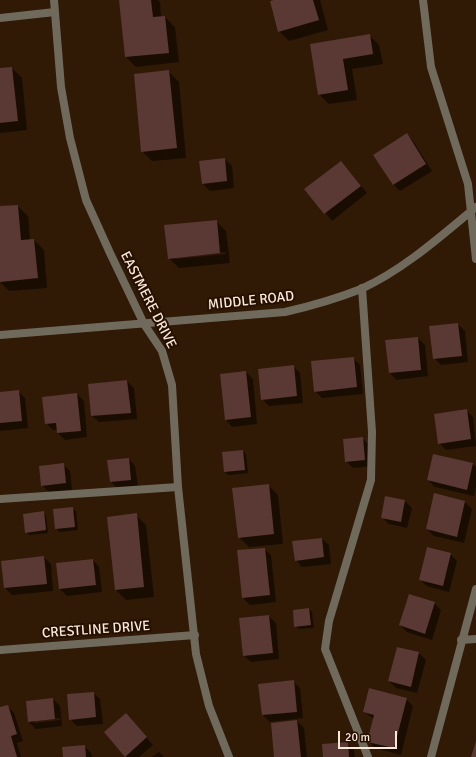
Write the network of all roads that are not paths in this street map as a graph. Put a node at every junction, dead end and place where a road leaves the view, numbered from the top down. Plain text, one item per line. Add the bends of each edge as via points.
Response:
1 (54, 0) edge
2 (424, 0) edge
3 (55, 12) junction
4 (0, 18) edge
5 (473, 209) edge
6 (476, 260) edge
7 (362, 288) junction
8 (144, 324) junction
9 (0, 335) edge
10 (178, 487) junction
11 (0, 499) edge
12 (476, 589) edge
13 (195, 635) junction
14 (476, 639) edge
15 (461, 640) junction
16 (0, 650) edge
17 (229, 757) edge
18 (368, 757) edge
19 (431, 757) edge

1 - 3 street, EASTMERE DRIVE
2 - 5 street via 431,67 468,184
3 - 4 street
3 - 8 street, EASTMERE DRIVE via 61,88 70,138 86,200
5 - 6 street
5 - 7 street, MIDDLE ROAD via 427,246
7 - 8 street, MIDDLE ROAD via 322,304 285,312
7 - 18 street via 372,432 371,480 329,621 325,649
8 - 9 street, MIDDLE ROAD
8 - 10 street, EASTMERE DRIVE via 162,351 172,385
10 - 11 street
10 - 13 street, EASTMERE DRIVE
12 - 15 street
13 - 16 street, CRESTLINE DRIVE
13 - 17 street, EASTMERE DRIVE via 196,654 209,706
14 - 15 street
15 - 19 street

